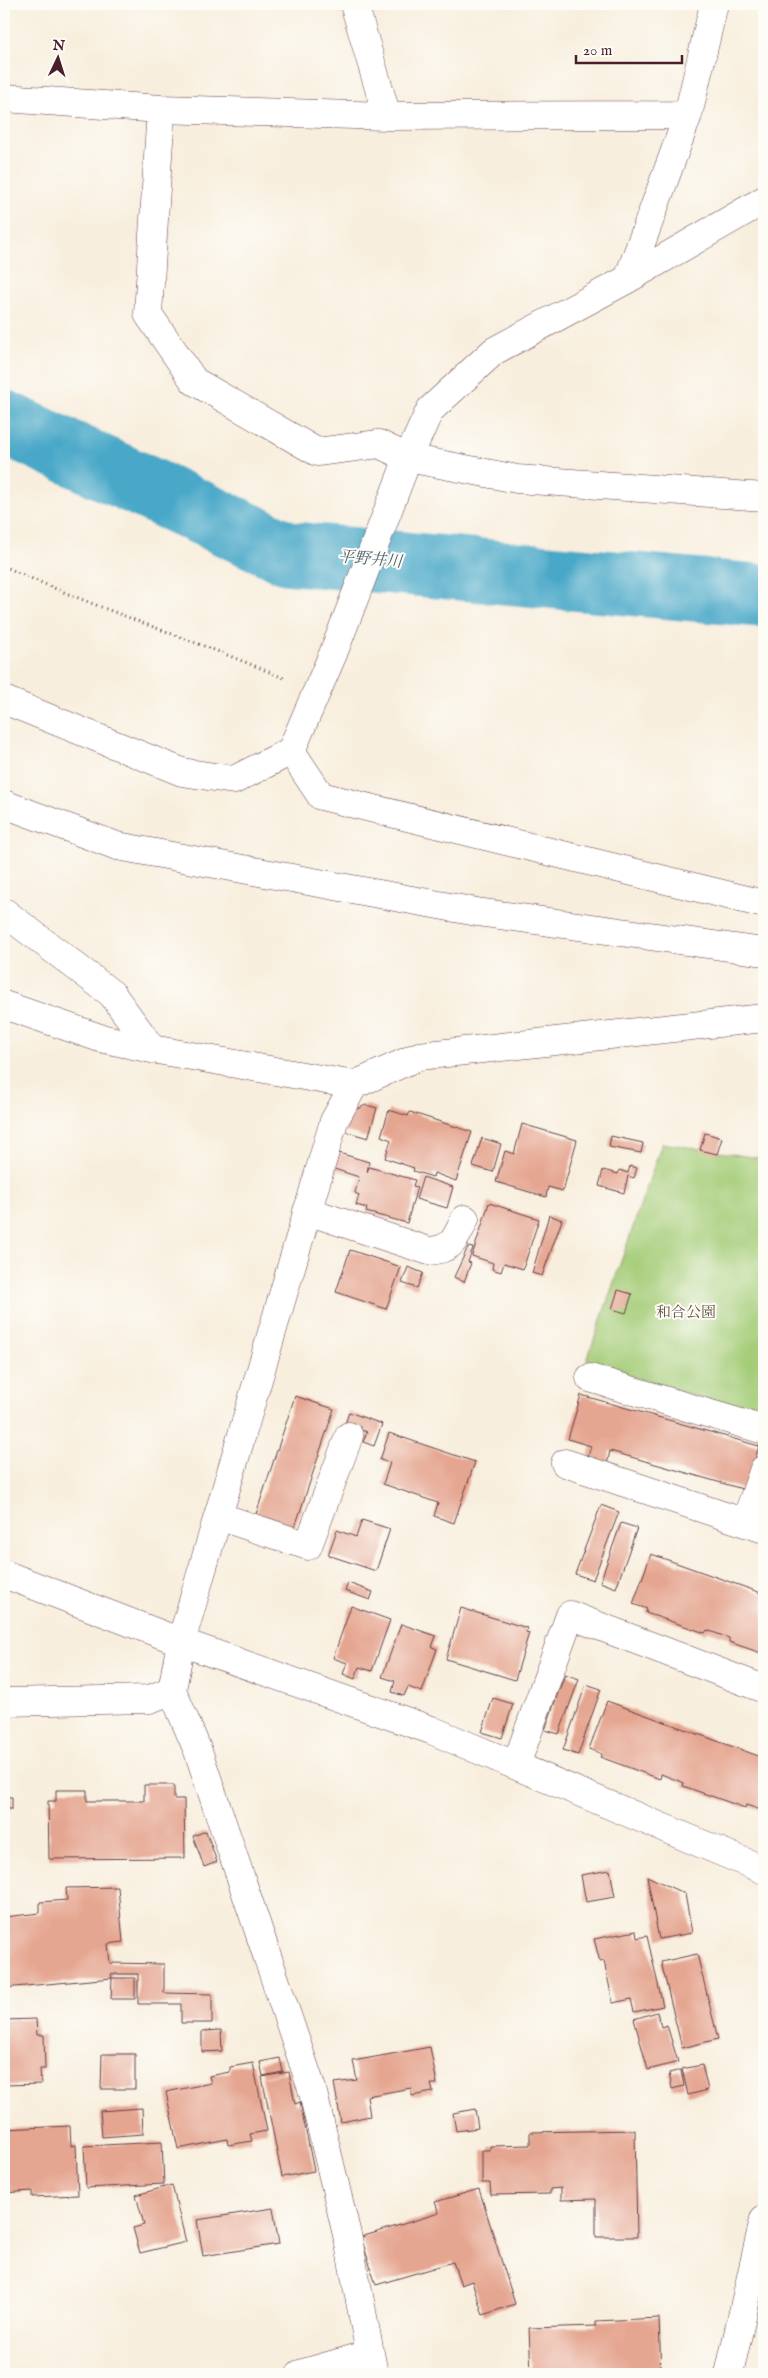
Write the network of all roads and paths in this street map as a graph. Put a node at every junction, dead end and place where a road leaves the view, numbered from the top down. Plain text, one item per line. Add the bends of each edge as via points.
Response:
1 (354, 4) edge
2 (714, 4) edge
3 (4, 98) edge
4 (161, 109) junction
5 (688, 115) junction
6 (387, 116) junction
7 (764, 200) edge
8 (628, 279) junction
9 (408, 458) junction
10 (764, 497) edge
11 (4, 566) edge
12 (316, 692) junction
13 (4, 700) edge
14 (291, 751) junction
15 (4, 804) edge
16 (764, 904) edge
17 (4, 912) edge
18 (764, 952) edge
19 (4, 1005) edge
20 (764, 1018) edge
21 (152, 1049) junction
22 (354, 1085) junction
23 (307, 1211) junction
24 (465, 1219) dead end
25 (590, 1378) dead end
26 (764, 1430) edge
27 (349, 1436) dead end
28 (565, 1463) dead end
29 (764, 1469) edge
30 (218, 1516) junction
31 (755, 1526) edge
32 (4, 1574) edge
33 (181, 1642) junction
34 (764, 1689) edge
35 (172, 1690) junction
36 (4, 1702) edge
37 (516, 1765) junction
38 (764, 1870) edge
39 (764, 2219) edge
40 (372, 2364) edge
41 (300, 2374) edge
42 (729, 2374) edge

1 - 6 street
2 - 5 street
3 - 4 street
4 - 6 street
4 - 9 street via 148,314 194,381 317,452 379,444
5 - 6 street
5 - 8 street
7 - 8 street
8 - 9 street via 494,352 430,410
9 - 10 street via 517,479
9 - 12 street
11 - 12 path via 55,590 216,649
12 - 14 street
13 - 14 street via 182,772 234,780
14 - 16 street via 321,796
15 - 18 street via 117,846 477,912
17 - 21 street via 112,994
19 - 21 street via 100,1038
20 - 22 street via 419,1056
21 - 22 street
22 - 23 street via 334,1121
23 - 24 street via 429,1251 443,1250 452,1244
23 - 30 street
25 - 26 street
27 - 30 street via 308,1546
28 - 31 street
29 - 31 street
30 - 33 street
32 - 33 street
33 - 35 street
33 - 37 street via 431,1730
34 - 37 street via 570,1615
35 - 36 street via 150,1699
35 - 40 street via 198,1751 312,2089 348,2240
37 - 38 street
39 - 42 street
40 - 41 street

